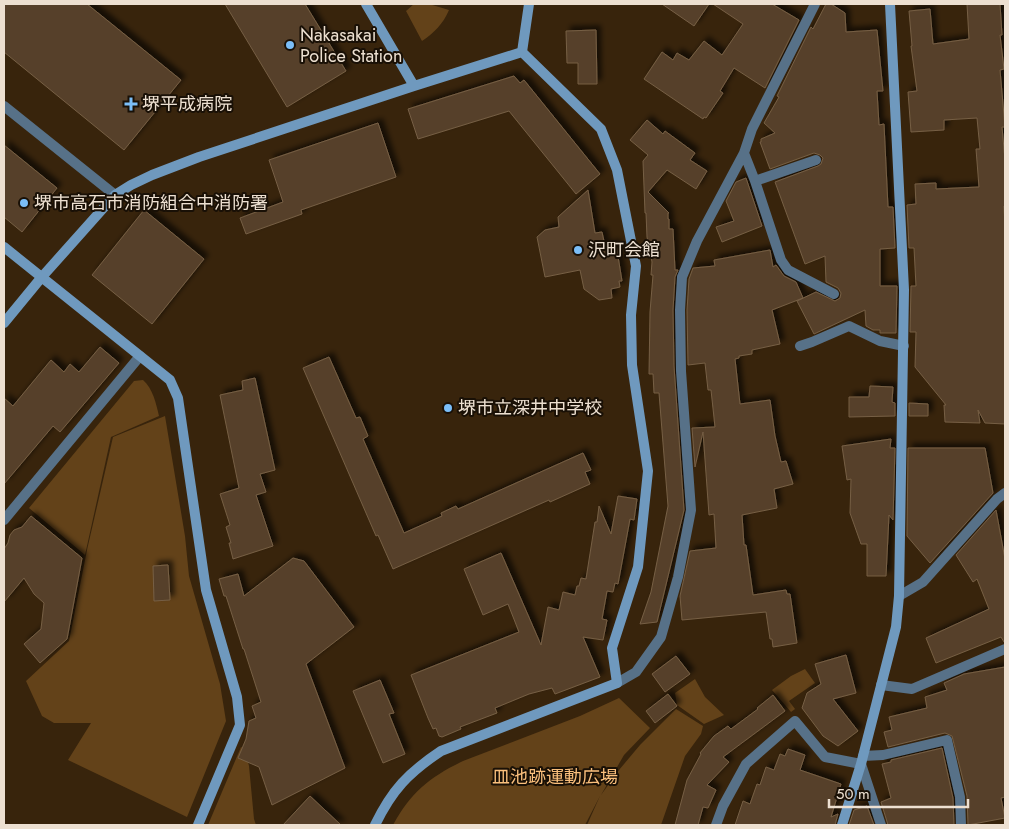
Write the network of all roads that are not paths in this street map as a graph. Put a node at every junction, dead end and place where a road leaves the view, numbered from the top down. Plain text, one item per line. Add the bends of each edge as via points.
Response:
1 (366, 4) edge
2 (529, 4) edge
3 (815, 4) edge
4 (890, 4) edge
5 (522, 52) junction
6 (414, 86) junction
7 (4, 106) edge
8 (744, 153) junction
9 (816, 160) dead end
10 (755, 181) junction
11 (115, 195) junction
12 (4, 248) edge
13 (41, 278) junction
14 (834, 294) dead end
15 (4, 323) edge
16 (800, 346) dead end
17 (904, 346) junction
18 (140, 356) junction
19 (1005, 493) edge
20 (4, 520) edge
21 (899, 596) junction
22 (1005, 649) edge
23 (617, 683) junction
24 (881, 685) junction
25 (862, 760) junction
26 (198, 825) edge
27 (376, 825) edge
28 (716, 825) edge
29 (842, 825) edge
30 (881, 825) edge
31 (961, 825) edge

1 - 6 street
2 - 5 street
3 - 8 street via 752,129
4 - 17 street
5 - 6 street
5 - 23 street via 601,129 617,170 636,266 631,315 632,365 648,471 638,567 612,648
6 - 11 street via 198,157 152,174
7 - 11 street
8 - 10 street
8 - 23 street via 682,277 681,371 691,510 678,577 661,637 636,672
9 - 10 street
10 - 14 street via 781,260 788,270
11 - 13 street
12 - 13 street
13 - 15 street
13 - 18 street
16 - 17 street via 849,326 880,341
17 - 21 street
18 - 20 street
18 - 26 street via 170,380 178,398 206,590 236,697 240,725
19 - 21 street via 923,582
21 - 24 street via 896,627
22 - 24 street via 912,689
23 - 27 street via 441,751 400,783
24 - 25 street
25 - 28 street via 824,757 796,721 746,764
25 - 29 street
25 - 30 street
25 - 31 street via 948,740 960,797

